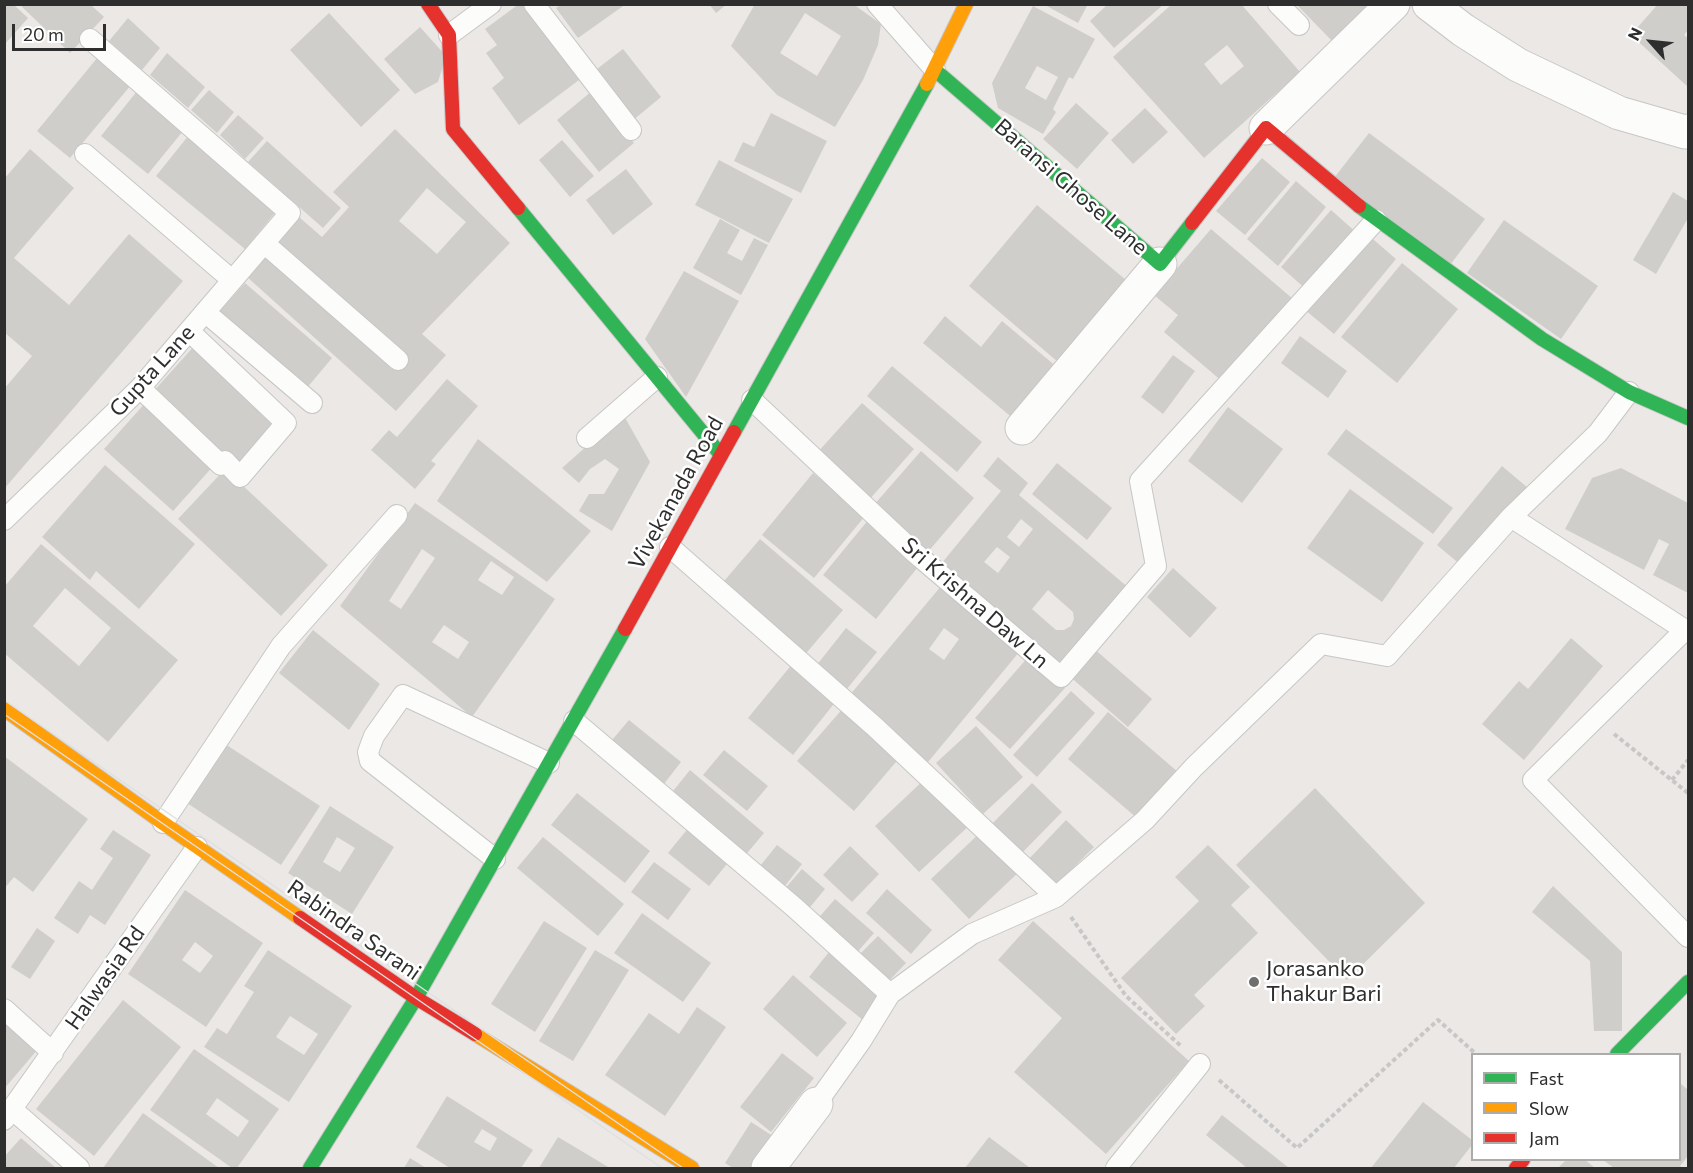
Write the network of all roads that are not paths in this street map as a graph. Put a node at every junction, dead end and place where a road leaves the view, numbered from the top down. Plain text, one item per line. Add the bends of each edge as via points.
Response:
1 (428, 4) edge
2 (491, 4) edge
3 (534, 4) edge
4 (877, 4) edge
5 (966, 4) edge
6 (1278, 4) edge
7 (1393, 4) edge
8 (1430, 4) edge
9 (1299, 25) dead end
10 (449, 35) junction
11 (90, 39) dead end
12 (935, 70) junction
13 (1266, 128) junction
14 (631, 130) dead end
15 (1687, 133) edge
16 (85, 154) dead end
17 (1376, 220) junction
18 (264, 243) junction
19 (1160, 264) junction
20 (232, 280) junction
21 (205, 312) junction
22 (189, 331) junction
23 (398, 360) dead end
24 (657, 377) junction
25 (140, 388) junction
26 (1629, 392) junction
27 (752, 400) junction
28 (312, 403) dead end
29 (1689, 418) edge
30 (1022, 428) dead end
31 (586, 438) dead end
32 (721, 454) junction
33 (398, 515) dead end
34 (1511, 517) junction
35 (4, 520) edge
36 (670, 547) junction
37 (4, 710) edge
38 (574, 721) junction
39 (549, 763) junction
40 (163, 824) junction
41 (197, 847) junction
42 (495, 859) junction
43 (1056, 897) junction
44 (1689, 937) edge
45 (1689, 982) edge
46 (890, 994) junction
47 (416, 998) junction
48 (4, 1009) edge
49 (53, 1053) junction
50 (1618, 1053) edge
51 (1200, 1064) road end
52 (816, 1104) joint
53 (9, 1115) edge
54 (79, 1168) edge
55 (310, 1168) edge
56 (692, 1168) edge
57 (768, 1168) edge
58 (1116, 1168) edge

1 - 10 main road
2 - 10 lane
3 - 14 lane
4 - 12 lane
5 - 12 main road, Vivekanada Road
6 - 9 lane
7 - 13 street, Baransi Ghose Lane
8 - 15 street via 1518,65 1619,113
10 - 24 main road via 453,129
11 - 18 lane, Gupta Lane via 290,213
12 - 19 main road, Baransi Ghose Lane
12 - 27 main road, Vivekanada Road
13 - 17 main road
13 - 19 main road, Baransi Ghose Lane
16 - 20 lane
17 - 26 main road via 1542,339
17 - 27 lane, Sri Krishna Daw Ln via 1140,481 1156,566 1060,677 915,553
18 - 20 lane, Gupta Lane
18 - 23 lane
19 - 30 street
20 - 21 lane, Gupta Lane
21 - 22 lane, Gupta Lane
21 - 28 lane
22 - 25 lane, Gupta Lane
22 - 25 lane via 286,423 240,477 225,461 221,465
24 - 31 lane
24 - 32 main road
25 - 35 lane, Gupta Lane
26 - 29 main road
26 - 34 lane via 1598,433
27 - 32 main road, Vivekanada Road
32 - 36 main road, Vivekanada Road
33 - 40 lane via 281,646
34 - 43 lane via 1387,656 1321,644 1145,820
34 - 44 lane via 1685,630 1533,780
36 - 38 main road, Vivekanada Road
36 - 43 lane via 876,727
37 - 40 main road, Rabindra Sarani
38 - 39 main road, Vivekanada Road
38 - 46 lane via 794,907
39 - 42 main road, Vivekanada Road
39 - 42 lane via 403,695 374,736 368,752 370,761
40 - 41 main road, Rabindra Sarani
41 - 47 main road, Rabindra Sarani
41 - 49 lane, Halwasia Rd
42 - 47 main road, Vivekanada Road
43 - 46 lane via 972,934
45 - 50 main road
46 - 52 lane
47 - 55 main road, Vivekanada Road
47 - 56 main road, Rabindra Sarani
48 - 49 lane
49 - 53 lane, Halwasia Rd
51 - 58 lane
52 - 57 street
53 - 54 lane, Halwasia Rd

